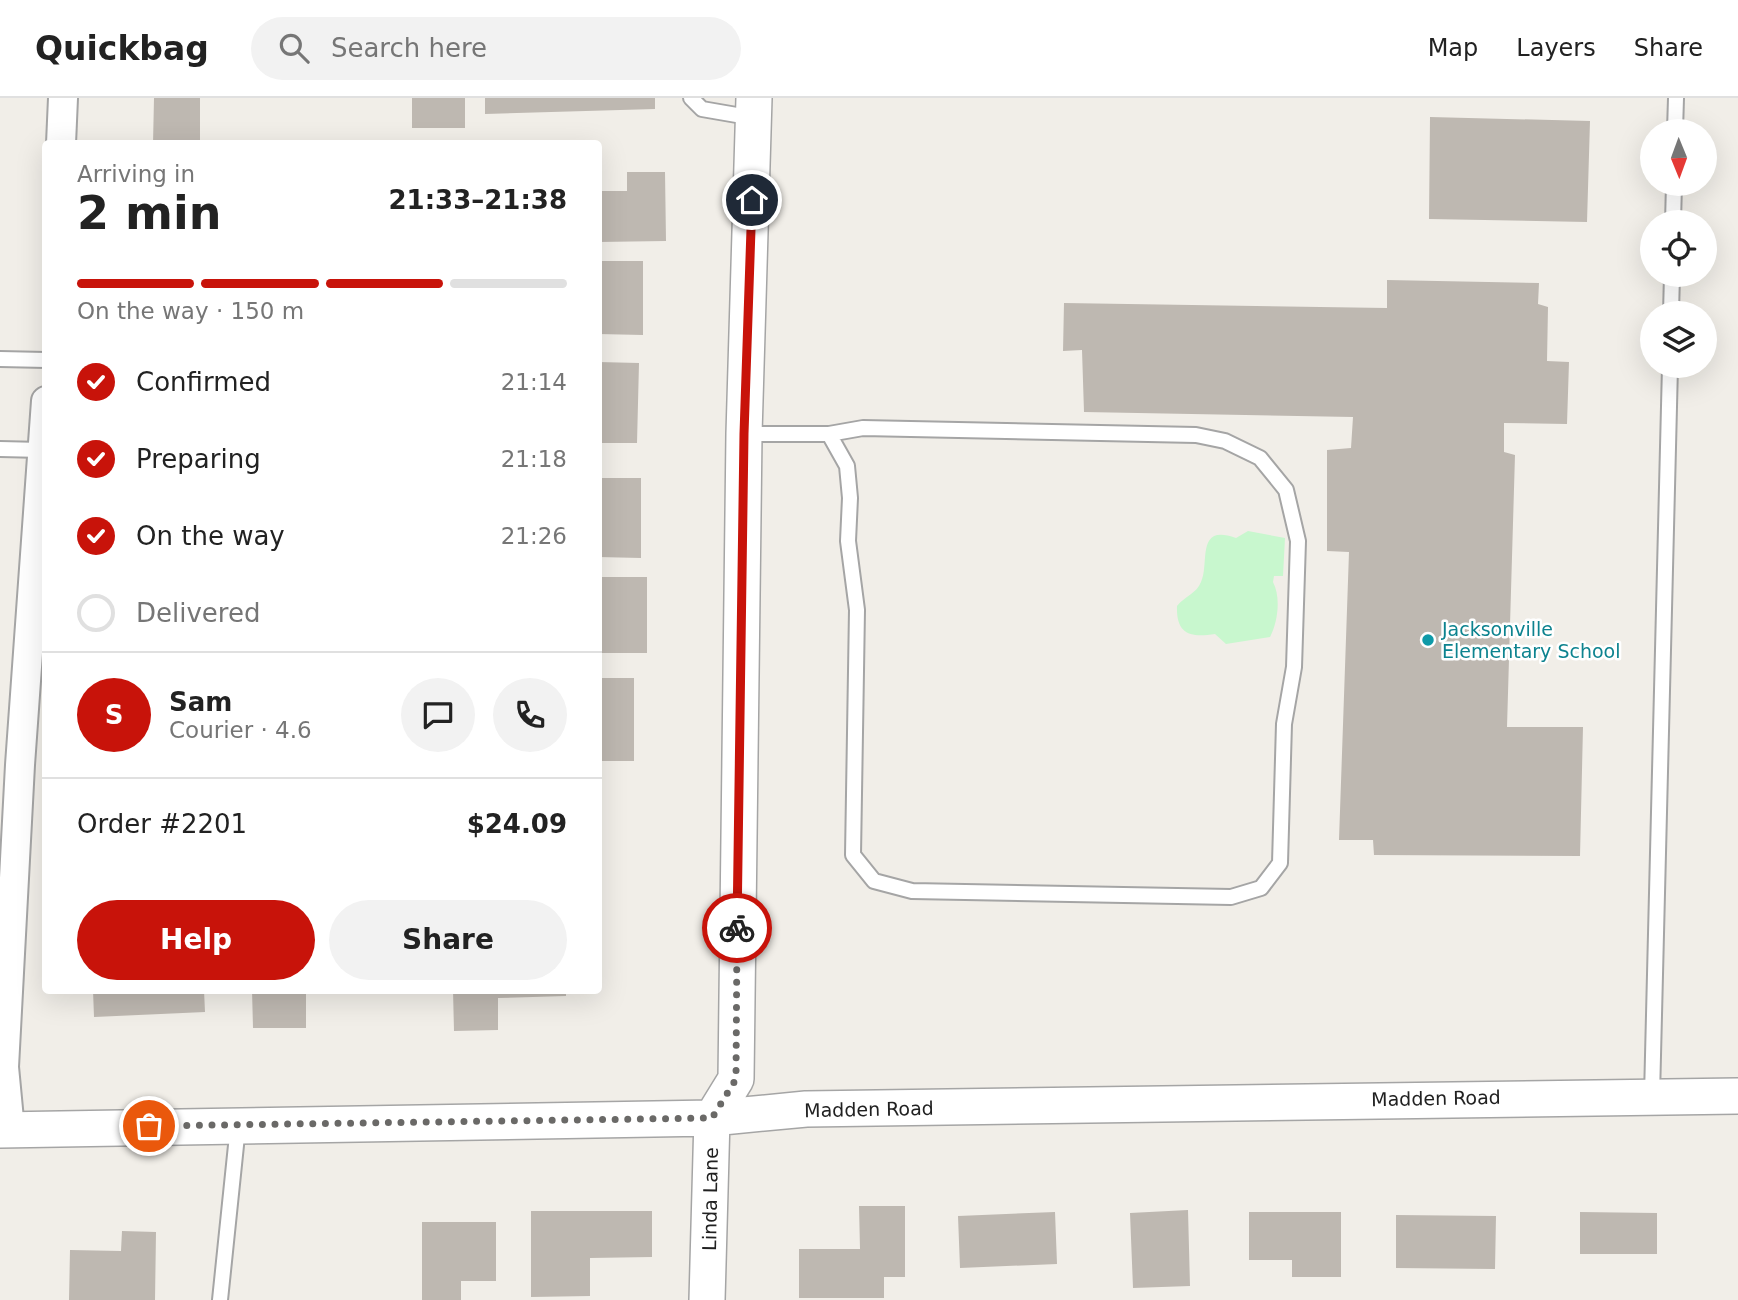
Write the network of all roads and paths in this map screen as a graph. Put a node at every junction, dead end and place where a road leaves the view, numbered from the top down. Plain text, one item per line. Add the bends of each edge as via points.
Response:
1 (63, 98) edge
2 (691, 98) edge
3 (1676, 98) edge
4 (754, 108) edge
5 (1675, 119) edge
6 (61, 140) edge
7 (0, 359) edge
8 (42, 360) edge
9 (1670, 378) edge
10 (744, 434) junction
11 (829, 435) junction
12 (0, 449) edge
13 (42, 450) joint
14 (1652, 1096) junction
15 (1738, 1096) edge
16 (712, 1118) junction
17 (239, 1126) junction
18 (5, 1130) edge
19 (220, 1300) edge
20 (707, 1300) edge

1 - 6 street
2 - 4 lane via 702,109
3 - 5 lane
4 - 10 street
7 - 8 lane
9 - 14 lane
10 - 11 lane
10 - 16 street via 736,1079
11 - 11 lane via 847,466 848,541 857,610 853,855 874,881 912,891 1231,897 1261,888 1280,863 1284,724 1294,667 1298,541 1286,490 1260,458 1225,441 1196,435 863,428
12 - 13 lane
13 - 18 street via 20,765 4,1067
14 - 15 street, Madden Road
14 - 16 street, Madden Road via 806,1109
16 - 17 street, Madden Road
16 - 20 street, Linda Lane
17 - 18 street, Madden Road
17 - 19 lane

